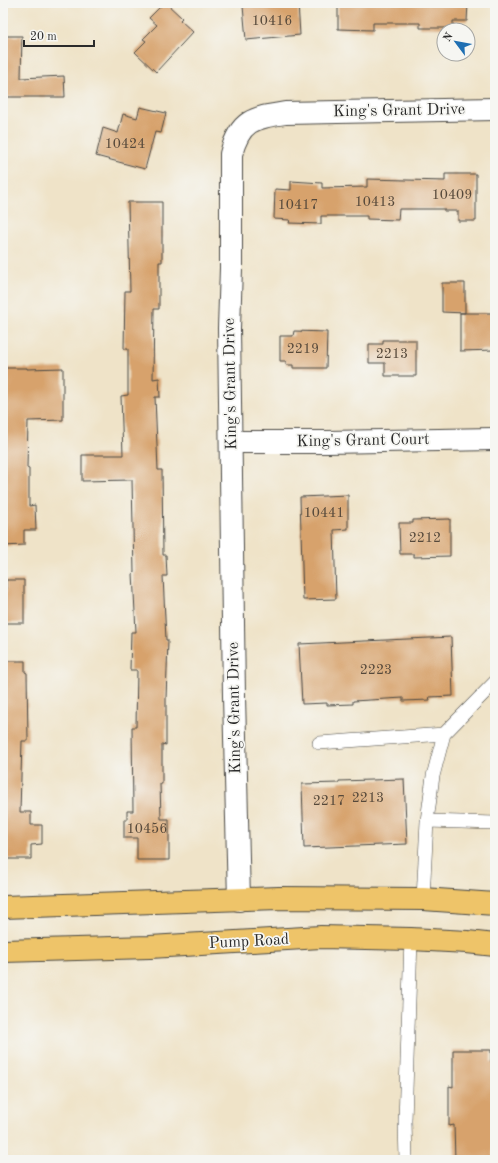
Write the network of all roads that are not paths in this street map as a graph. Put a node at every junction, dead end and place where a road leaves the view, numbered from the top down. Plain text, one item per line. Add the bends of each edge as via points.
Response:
1 (495, 110) edge
2 (494, 440) edge
3 (231, 442) junction
4 (493, 687) edge
5 (444, 734) junction
6 (319, 743) dead end
7 (427, 821) junction
8 (495, 823) edge
9 (423, 899) junction
10 (239, 900) junction
11 (495, 904) edge
12 (3, 907) edge
13 (410, 939) junction
14 (495, 945) edge
15 (3, 951) edge
16 (406, 1160) edge

1 - 3 street, King's Grant Drive via 285,112 260,117 242,128 231,154
2 - 3 street, King's Grant Court
3 - 10 street, King's Grant Drive
4 - 5 lane
5 - 6 lane
5 - 7 lane via 433,776
7 - 8 lane
7 - 9 lane
9 - 10 main road
9 - 11 main road
10 - 12 main road
13 - 14 main road, Pump Road
13 - 15 main road, Pump Road via 321,938 150,947
13 - 16 lane

